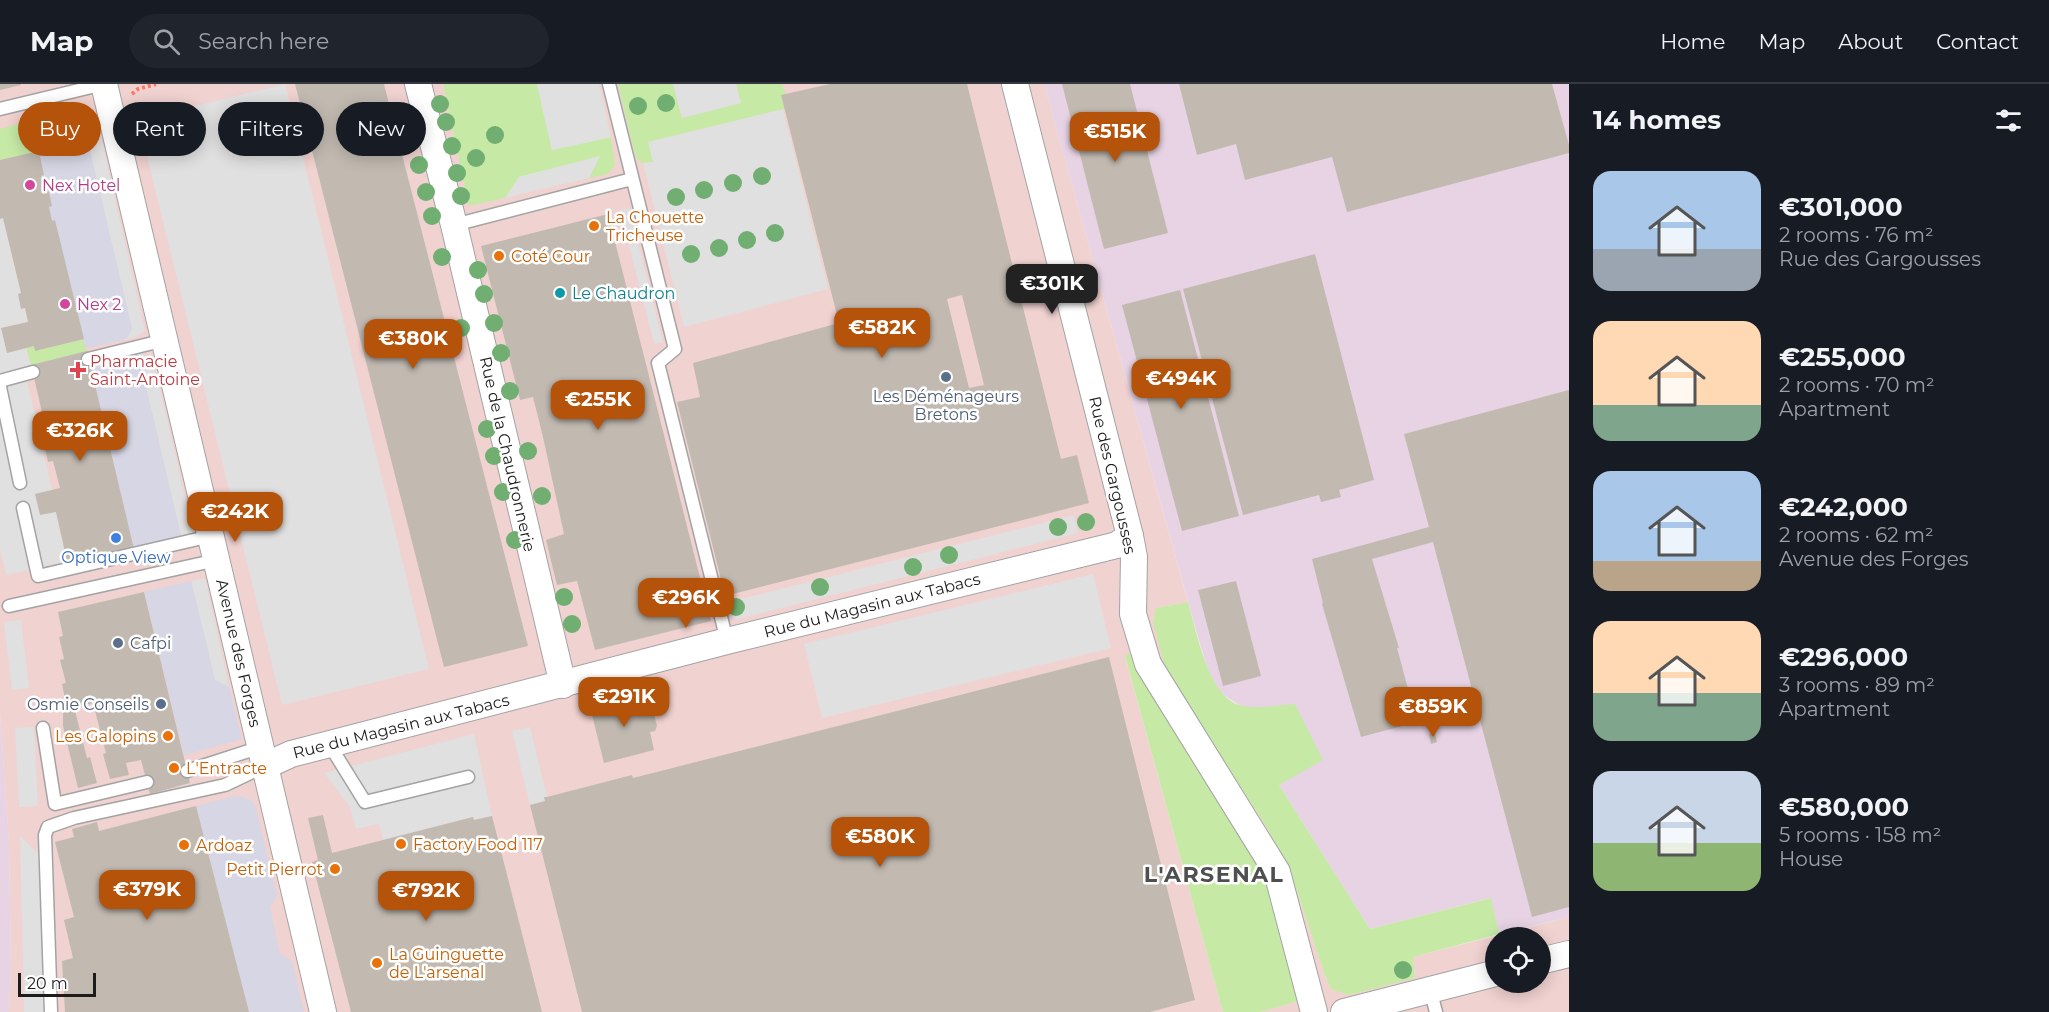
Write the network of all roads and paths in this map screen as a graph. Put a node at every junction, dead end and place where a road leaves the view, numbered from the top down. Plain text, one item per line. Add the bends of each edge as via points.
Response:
1 (104, 84) edge
2 (418, 84) edge
3 (609, 84) edge
4 (1015, 84) edge
5 (0, 109) edge
6 (632, 179) junction
7 (454, 225) junction
8 (165, 340) junction
9 (88, 359) dead end
10 (33, 372) dead end
11 (0, 381) edge
12 (0, 387) edge
13 (20, 483) dead end
14 (22, 508) dead end
15 (1130, 536) junction
16 (214, 548) junction
17 (9, 606) dead end
18 (728, 641) junction
19 (563, 685) junction
20 (43, 728) dead end
21 (329, 744) junction
22 (263, 756) junction
23 (187, 771) dead end
24 (468, 777) dead end
25 (147, 782) dead end
26 (1569, 954) edge
27 (1551, 958) edge
28 (1485, 978) edge
29 (1433, 1001) edge
30 (51, 1012) edge
31 (323, 1012) edge
32 (1314, 1012) edge
33 (1344, 1012) edge

1 - 5 lane
1 - 8 street, Avenue des Forges
2 - 7 street, Rue de la Chaudronnerie
3 - 6 lane
4 - 15 street, Rue des Gargousses
6 - 7 lane
6 - 18 lane via 675,349 658,363
7 - 19 street, Rue de la Chaudronnerie
8 - 9 lane
8 - 16 street, Avenue des Forges
10 - 11 lane
12 - 13 lane
14 - 16 lane via 38,576
15 - 18 street, Rue du Magasin aux Tabacs via 1117,545
15 - 32 street, Rue des Gargousses via 1134,557 1133,614 1148,664 1277,872
16 - 17 lane
16 - 22 street, Avenue des Forges
18 - 19 street, Rue du Magasin aux Tabacs
19 - 21 street, Rue du Magasin aux Tabacs
20 - 25 lane via 55,804
21 - 22 street, Rue du Magasin aux Tabacs via 291,754
21 - 24 lane via 365,802
22 - 23 lane
22 - 30 lane via 225,785 48,827 45,835
22 - 31 street, Avenue des Forges
26 - 27 street
28 - 29 street
29 - 33 street

